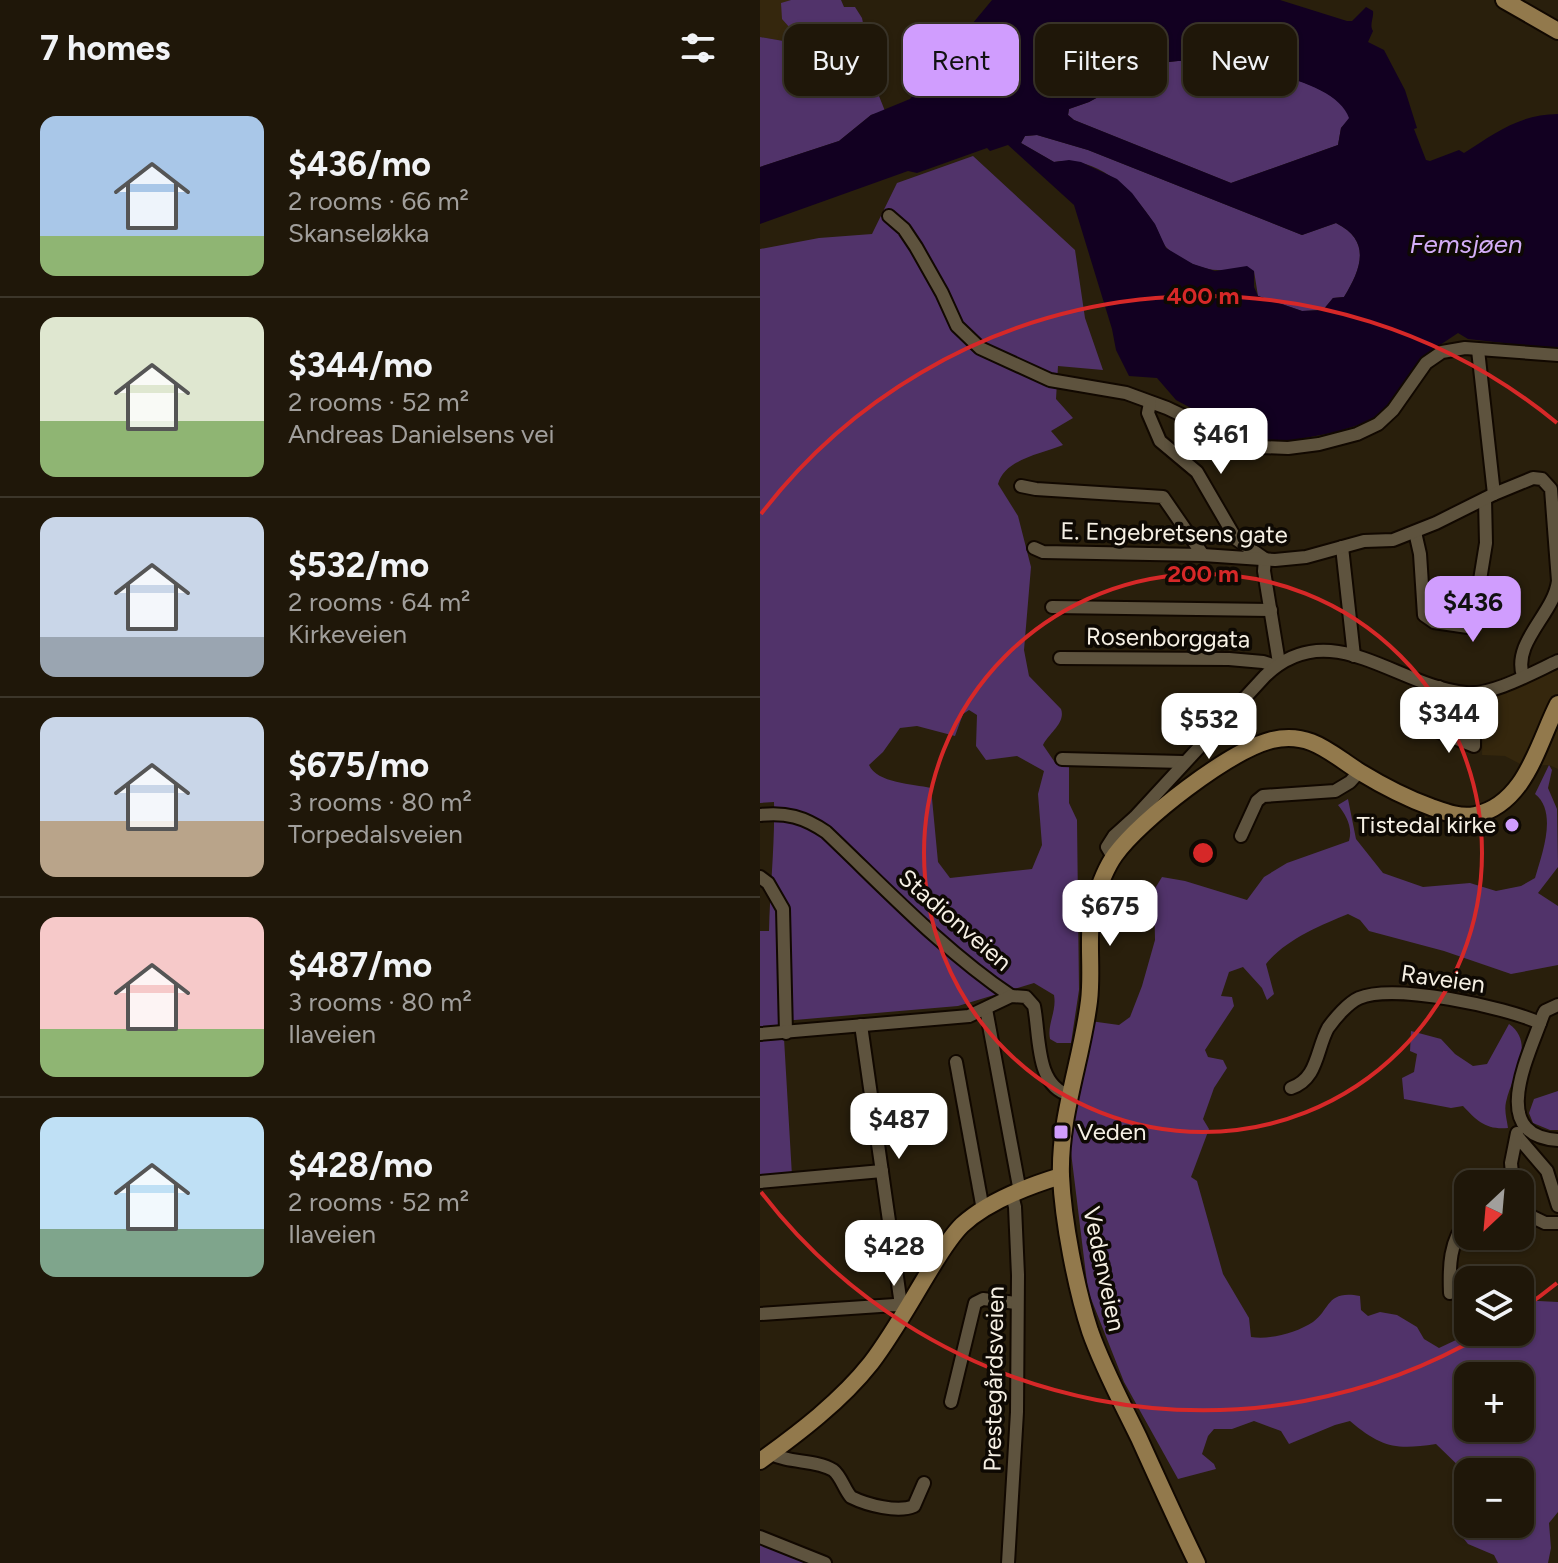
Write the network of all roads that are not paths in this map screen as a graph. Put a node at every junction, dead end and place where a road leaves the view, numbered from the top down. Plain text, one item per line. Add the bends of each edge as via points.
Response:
1 (1504, 0) edge
2 (1558, 31) edge
3 (889, 216) dead end
4 (1478, 350) junction
5 (1558, 355) edge
6 (1150, 403) junction
7 (1021, 486) dead end
8 (1489, 496) junction
9 (1415, 532) junction
10 (1342, 547) junction
11 (1034, 548) dead end
12 (1203, 555) junction
13 (1265, 559) junction
14 (1052, 607) dead end
15 (1271, 610) junction
16 (1354, 656) junction
17 (1060, 658) dead end
18 (1558, 661) edge
19 (1277, 664) junction
20 (1523, 676) junction
21 (1439, 687) junction
22 (1474, 693) junction
23 (1558, 704) edge
24 (1062, 759) dead end
25 (1183, 762) junction
26 (1359, 772) junction
27 (760, 815) edge
28 (1241, 836) dead end
29 (1113, 857) junction
30 (760, 877) edge
31 (1011, 996) junction
32 (1558, 1005) edge
33 (986, 1009) junction
34 (1540, 1023) junction
35 (861, 1025) junction
36 (786, 1033) junction
37 (760, 1034) edge
38 (956, 1062) dead end
39 (1291, 1088) dead end
40 (1070, 1095) junction
41 (1521, 1118) junction
42 (1517, 1136) junction
43 (1558, 1140) edge
44 (1512, 1170) edge
45 (882, 1171) junction
46 (1061, 1176) junction
47 (760, 1182) edge
48 (1016, 1194) junction
49 (1558, 1206) edge
50 (983, 1210) junction
51 (1534, 1218) edge
52 (1558, 1223) edge
53 (1454, 1246) edge
54 (1450, 1293) dead end
55 (1016, 1303) junction
56 (906, 1307) junction
57 (760, 1314) edge
58 (951, 1402) dead end
59 (765, 1457) edge
60 (924, 1483) dead end
61 (760, 1537) edge
62 (825, 1563) edge
63 (1008, 1563) edge
64 (1197, 1563) edge

1 - 2 main road
3 - 6 street via 916,247 957,326 980,348 1050,380 1126,393
4 - 5 street
4 - 6 street via 1436,354 1378,424 1303,446 1252,445
4 - 8 street
6 - 13 street via 1148,413 1160,441 1197,472 1236,539
7 - 12 street via 1163,497
8 - 9 street, E. Engebretsens gate
8 - 9 street via 1486,543 1468,627 1434,622 1424,615
8 - 20 street, E. Engebretsens gate via 1538,478 1551,489 1558,581 1524,650
9 - 10 street, E. Engebretsens gate
10 - 13 street, E. Engebretsens gate via 1306,557
10 - 16 street
11 - 12 street, E. Engebretsens gate
12 - 13 street, E. Engebretsens gate
13 - 15 street
14 - 15 street
15 - 19 street
16 - 19 street via 1319,650
16 - 21 street
17 - 19 street, Rosenborggata
18 - 20 street
19 - 25 street
20 - 22 street
21 - 22 street
21 - 22 street via 1419,720 1474,746
23 - 26 main road via 1525,777 1498,805 1478,815 1438,809
24 - 25 street
25 - 29 street via 1109,842
26 - 28 street via 1335,791 1263,796
26 - 29 main road via 1313,741 1271,740 1184,790
27 - 31 street, Stadionveien via 795,815 826,832 971,967
29 - 40 main road, Vedenveien via 1094,905 1089,1000
30 - 36 street via 783,909
31 - 33 street, Stadionveien
31 - 40 street via 1026,997 1034,1006 1046,1076
32 - 34 street via 1545,1011
33 - 35 street, Stadionveien via 969,1016
33 - 48 street, Prestegårdsveien
34 - 39 street, Raveien via 1521,1014 1414,993 1362,997 1333,1021 1307,1080
34 - 41 street via 1517,1090
35 - 36 street, Stadionveien
35 - 45 street
36 - 37 street, Stadionveien
38 - 50 street
40 - 46 main road, Vedenveien
41 - 42 street
41 - 43 street via 1536,1135
42 - 44 street
42 - 49 street via 1547,1171
45 - 47 street
45 - 56 street via 900,1298
46 - 48 main road
46 - 64 main road, Vedenveien via 1090,1330
48 - 50 main road
48 - 55 street, Prestegårdsveien
50 - 56 main road via 951,1236
51 - 52 street
53 - 54 street
55 - 58 street via 975,1303
55 - 63 street, Prestegårdsveien via 1017,1412
56 - 57 street
56 - 59 main road via 860,1376
59 - 60 street via 831,1469 851,1497 895,1509 914,1506
61 - 62 street

